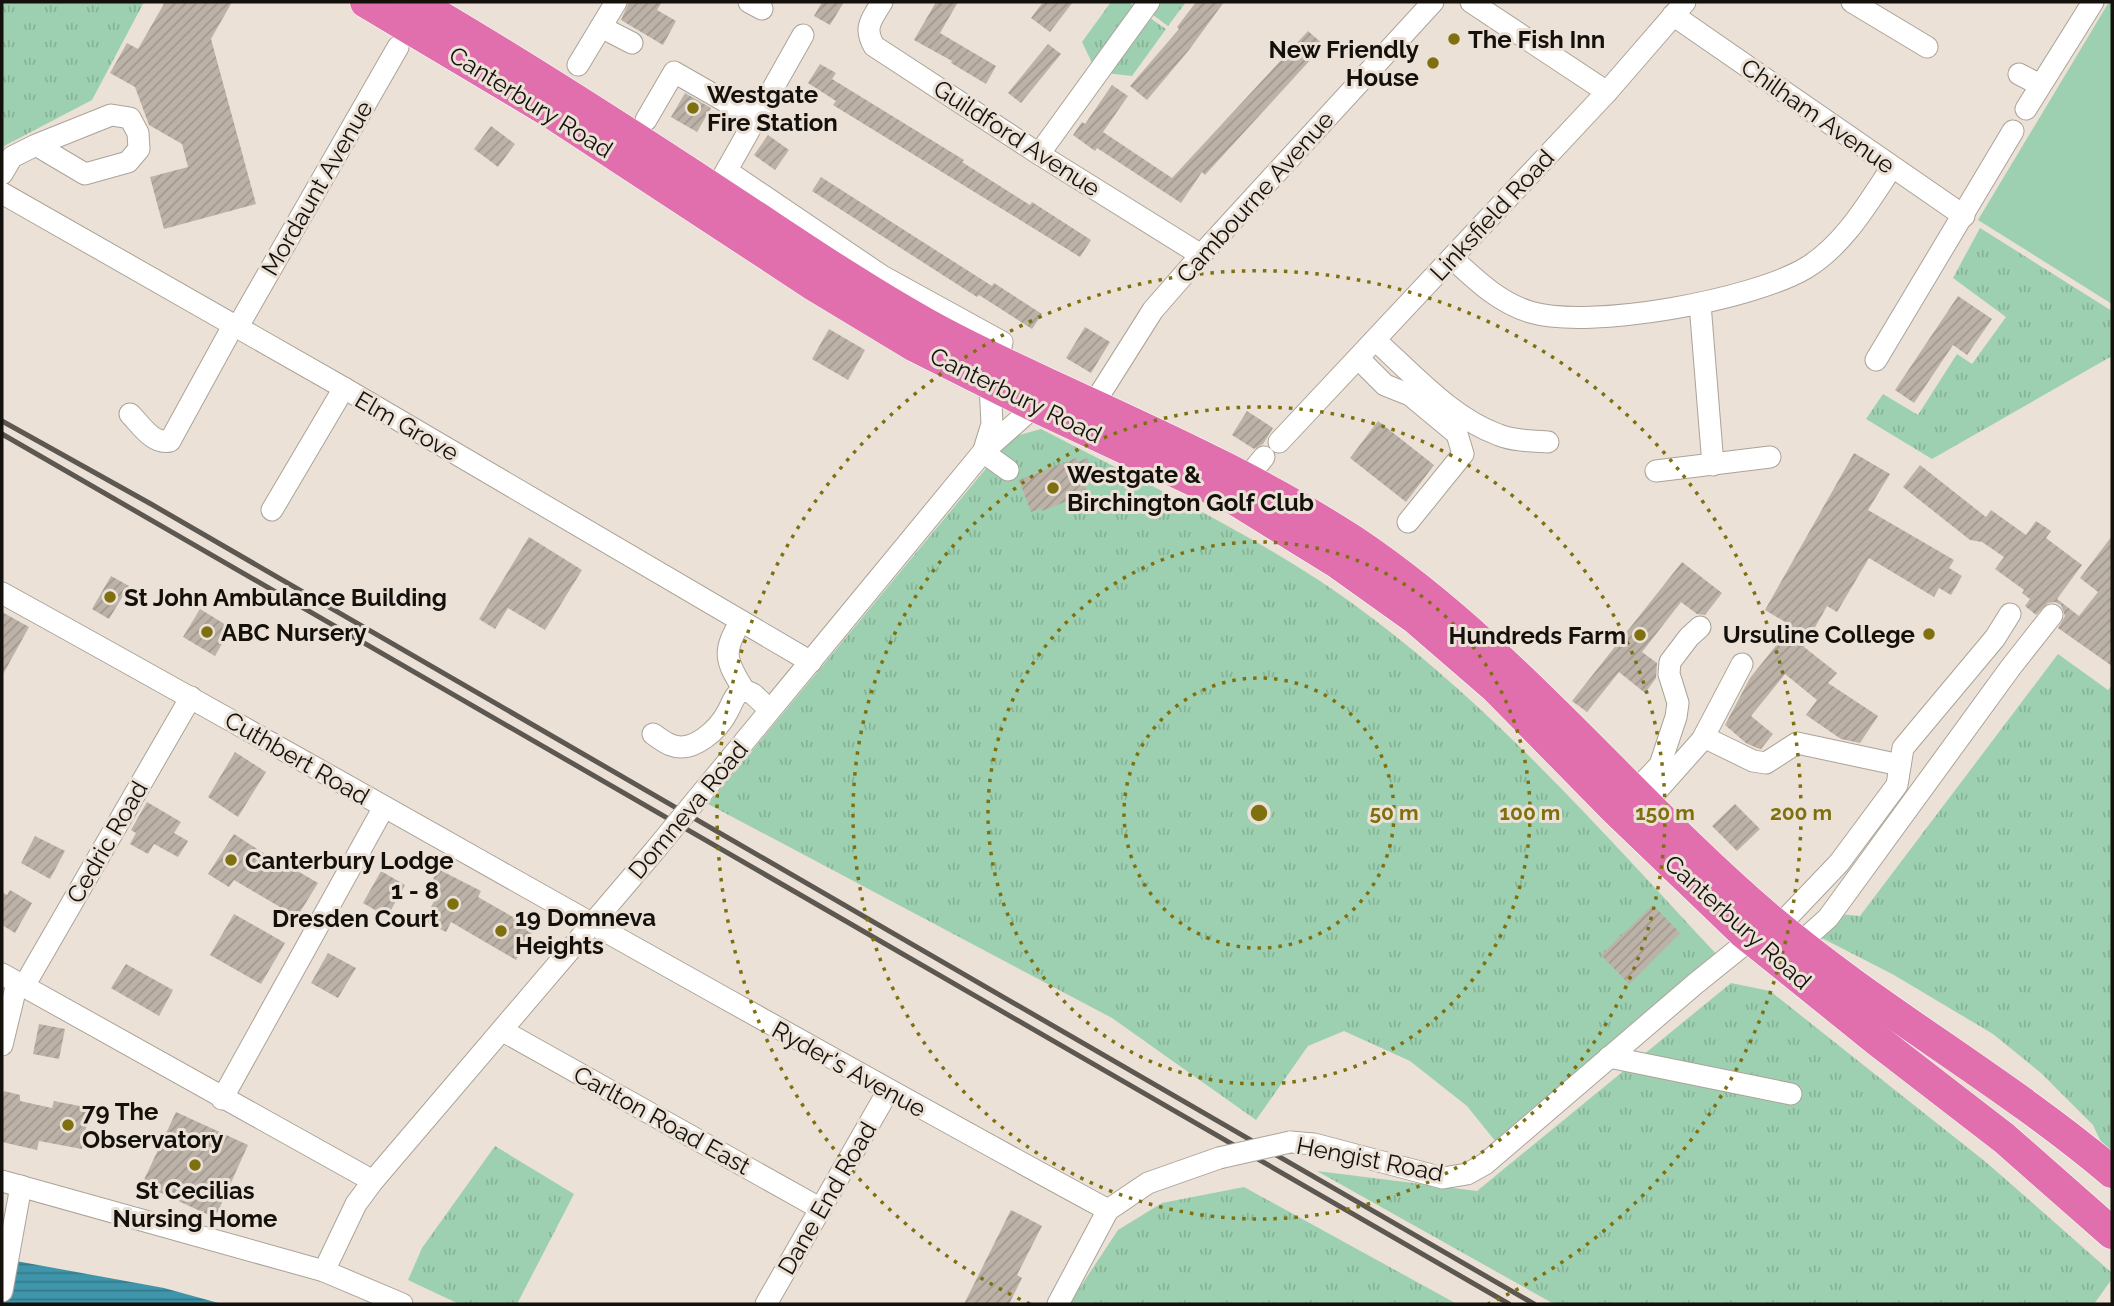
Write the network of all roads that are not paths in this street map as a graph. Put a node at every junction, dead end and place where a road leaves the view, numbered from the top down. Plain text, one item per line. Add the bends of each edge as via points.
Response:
1 (366, 2) edge
2 (616, 2) edge
3 (882, 2) edge
4 (1149, 2) edge
5 (1433, 2) edge
6 (1471, 2) edge
7 (1852, 2) edge
8 (2094, 2) edge
9 (434, 6) edge
10 (1679, 9) edge
11 (601, 27) junction
12 (803, 35) dead end
13 (632, 43) dead end
14 (398, 47) dead end
15 (1927, 47) dead end
16 (578, 65) dead end
17 (2019, 74) dead end
18 (2040, 85) junction
19 (1607, 92) junction
20 (2026, 109) dead end
21 (756, 119) junction
22 (646, 120) dead end
23 (2013, 131) dead end
24 (36, 145) dead end
25 (1039, 154) junction
26 (1892, 167) junction
27 (2, 174) edge
28 (714, 190) junction
29 (2, 193) edge
30 (1964, 216) junction
31 (1201, 254) junction
32 (1452, 257) junction
33 (1700, 304) junction
34 (235, 327) junction
35 (1375, 340) junction
36 (1358, 358) junction
37 (1877, 360) dead end
38 (994, 373) junction
39 (344, 388) junction
40 (1093, 405) junction
41 (1035, 407) junction
42 (130, 414) dead end
43 (1548, 442) dead end
44 (983, 452) junction
45 (1770, 457) dead end
46 (1263, 459) junction
47 (1713, 465) junction
48 (1007, 470) dead end
49 (1656, 471) dead end
50 (272, 510) dead end
51 (1408, 522) dead end
52 (2, 593) edge
53 (2010, 614) dead end
54 (2052, 615) dead end
55 (741, 621) junction
56 (1700, 627) dead end
57 (811, 662) junction
58 (1742, 664) dead end
59 (744, 690) junction
60 (191, 697) junction
61 (771, 710) junction
62 (653, 734) dead end
63 (1702, 740) junction
64 (1900, 765) junction
65 (384, 807) junction
66 (1631, 807) junction
67 (591, 925) junction
68 (1777, 936) junction
69 (14, 981) edge
70 (503, 1031) junction
71 (2, 1045) edge
72 (1609, 1057) junction
73 (888, 1091) junction
74 (1791, 1094) dead end
75 (222, 1099) junction
76 (2112, 1172) edge
77 (373, 1181) junction
78 (11, 1184) edge
79 (821, 1209) junction
80 (1108, 1210) junction
81 (2112, 1233) edge
82 (324, 1271) junction
83 (2, 1291) edge
84 (402, 1304) edge
85 (766, 1304) edge
86 (1058, 1304) edge

1 - 28 highway, Canterbury Road via 552,113
2 - 11 street
3 - 25 street, Guildford Avenue via 870,22 868,35 874,46
4 - 25 street
5 - 31 street, Cambourne Avenue
6 - 19 street
7 - 15 street
8 - 18 street
9 - 28 highway, Canterbury Road
10 - 19 street, Linksfield Road
10 - 26 street, Chilham Avenue
11 - 13 street
11 - 16 street
12 - 21 street
14 - 34 street, Mordaunt Avenue
17 - 18 street
18 - 20 street
19 - 32 street, Linksfield Road
21 - 22 street via 674,72
21 - 28 street
23 - 30 street
24 - 27 street via 12,157
25 - 31 street, Guildford Avenue
26 - 30 street, Chilham Avenue
26 - 33 street via 1837,243 1806,268 1760,289
28 - 38 highway, Canterbury Road via 814,285 904,339
28 - 38 street, Canterbury Road via 1002,342
29 - 34 street, Elm Grove
30 - 37 street
31 - 40 street, Cambourne Avenue via 1153,310
32 - 33 street via 1488,291 1532,313 1588,316
32 - 35 street, Linksfield Road
33 - 47 street
34 - 39 street, Elm Grove
34 - 42 street, Mordaunt Avenue via 170,441 154,438
35 - 36 street, Linksfield Road
35 - 43 street via 1449,405 1484,428 1501,436
36 - 46 street, Linksfield Road via 1300,429
36 - 51 street via 1385,385 1410,395 1457,434 1463,454
38 - 40 highway, Canterbury Road
38 - 41 highway, Canterbury Road
38 - 44 street, Domneva Road via 992,424
39 - 50 street
39 - 55 street, Elm Grove
40 - 46 highway, Canterbury Road
41 - 44 street, Domneva Road
41 - 66 highway, Canterbury Road via 1236,500 1338,563 1415,618
44 - 48 street
44 - 57 street, Domneva Road
45 - 47 street
46 - 66 highway, Canterbury Road via 1352,541 1430,598 1499,657
47 - 49 street
52 - 60 street, Cuthbert Road
53 - 64 street via 1903,748
54 - 68 street via 1828,918
55 - 57 street, Elm Grove
55 - 59 street via 726,654
56 - 66 street via 1670,662 1678,703 1676,717 1660,765
57 - 61 street, Domneva Road
58 - 63 street
59 - 61 street
59 - 62 street via 735,696 716,728 695,744 671,745
60 - 65 street, Cuthbert Road
60 - 69 street, Cedric Road
61 - 67 street, Domneva Road, bridge
63 - 64 street via 1766,763 1797,743
63 - 66 street
64 - 68 street via 1896,785 1839,863
65 - 67 street, Cuthbert Road
65 - 75 street
66 - 68 highway, Canterbury Road
67 - 70 street, Domneva Road
67 - 73 street, Ryder's Avenue
68 - 72 street, Hengist Road via 1695,984
68 - 76 highway, Canterbury Road via 2035,1110
68 - 81 highway, Canterbury Road via 1825,999 2004,1138
69 - 71 street, Cedric Road
69 - 75 street
70 - 77 street, Domneva Road
70 - 79 street, Carlton Road East
72 - 74 street
72 - 80 street, Hengist Road, bridge via 1485,1164 1467,1174 1443,1178 1314,1144 1290,1142 1219,1158 1148,1183
73 - 79 street, Dane End Road
73 - 80 street, Ryder's Avenue
75 - 77 street
77 - 82 street, Domneva Road via 356,1204
78 - 82 street
78 - 83 street
79 - 85 street, Dane End Road
80 - 86 street, Hengist Road
82 - 84 street

